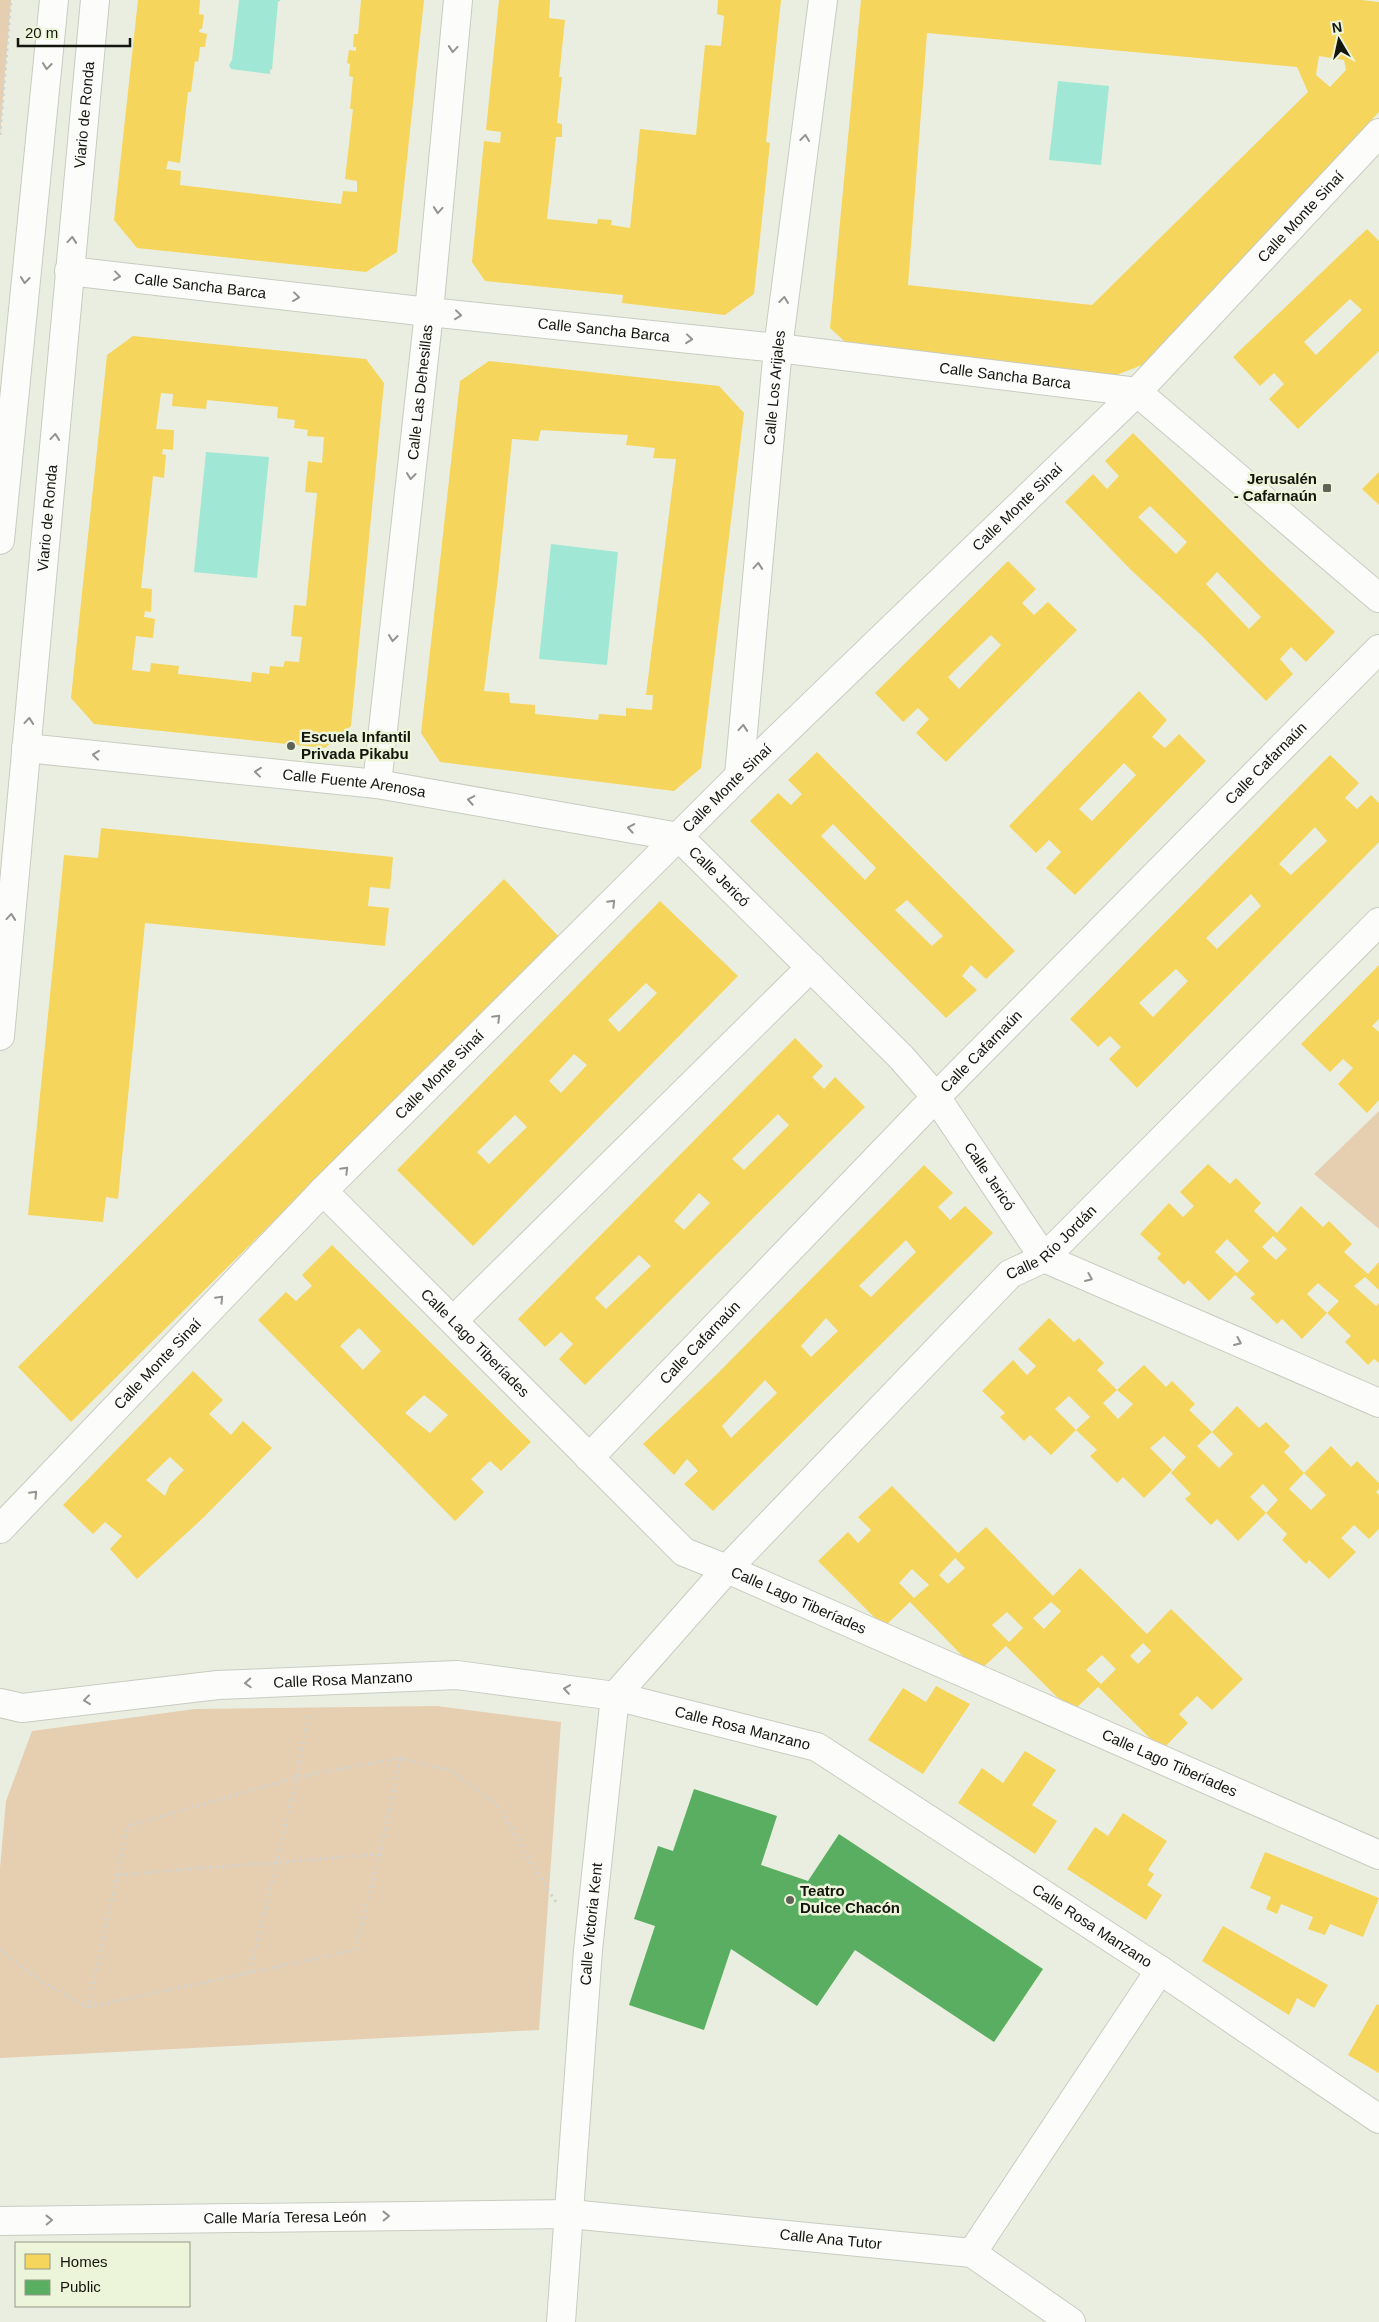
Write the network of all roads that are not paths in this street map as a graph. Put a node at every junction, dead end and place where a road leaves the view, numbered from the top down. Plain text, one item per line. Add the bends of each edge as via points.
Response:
1 (54, 0) edge
2 (95, 0) edge
3 (458, 0) edge
4 (823, 0) edge
5 (1379, 133) edge
6 (69, 271) junction
7 (429, 312) junction
8 (778, 348) junction
9 (1136, 392) junction
10 (0, 540) edge
11 (1379, 598) edge
12 (1379, 649) edge
13 (26, 748) junction
14 (739, 776) junction
15 (377, 784) junction
16 (679, 837) junction
17 (1379, 922) edge
18 (810, 967) junction
19 (0, 1036) edge
20 (936, 1097) junction
21 (324, 1191) junction
22 (1044, 1258) junction
23 (453, 1321) junction
24 (1379, 1403) edge
25 (589, 1458) junction
26 (0, 1529) edge
27 (727, 1569) junction
28 (615, 1696) junction
29 (0, 1703) edge
30 (1379, 1855) edge
31 (1160, 1970) junction
32 (1379, 2119) edge
33 (570, 2214) junction
34 (0, 2221) edge
35 (972, 2253) junction
36 (561, 2322) edge
37 (1071, 2322) edge

1 -> 10 street
6 -> 2 street, Viario de Ronda
3 -> 7 street, Calle Las Dehesillas
8 -> 4 street, Calle Los Arijales
5 - 9 street, Calle Monte Sinaí
6 -> 7 street, Calle Sancha Barca
13 -> 6 street, Viario de Ronda
7 -> 8 street, Calle Sancha Barca
7 -> 15 street, Calle Las Dehesillas
8 - 9 street, Calle Sancha Barca
14 -> 8 street, Calle Los Arijales
9 - 11 street
9 - 14 street, Calle Monte Sinaí
12 - 20 street, Calle Cafarnaún
15 -> 13 street, Calle Fuente Arenosa
19 -> 13 street, Viario de Ronda
14 - 16 street, Calle Monte Sinaí
16 -> 15 street, Calle Fuente Arenosa
16 - 18 street, Calle Jericó
21 -> 16 street, Calle Monte Sinaí
17 - 22 street, Calle Río Jordán
18 - 20 street, Calle Jericó via 901,1057
18 - 23 street
20 - 22 street, Calle Jericó
20 - 25 street, Calle Cafarnaún
21 - 23 street, Calle Lago Tiberíades
26 -> 21 street, Calle Monte Sinaí
22 -> 24 street
22 - 27 street, Calle Río Jordán via 1010,1274
23 - 25 street, Calle Lago Tiberíades
25 - 27 street, Calle Lago Tiberíades via 684,1552
27 - 28 street
27 - 30 street, Calle Lago Tiberíades
28 -> 29 street, Calle Rosa Manzano via 457,1675 218,1685 22,1708
28 - 31 street, Calle Rosa Manzano via 817,1747
28 - 33 street, Calle Victoria Kent via 588,1950
31 - 32 street, Calle Rosa Manzano
31 - 35 street
34 -> 33 street, Calle María Teresa León
33 - 35 street, Calle Ana Tutor
33 - 36 street, Calle Victoria Kent
35 - 37 street, Calle Ana Tutor

